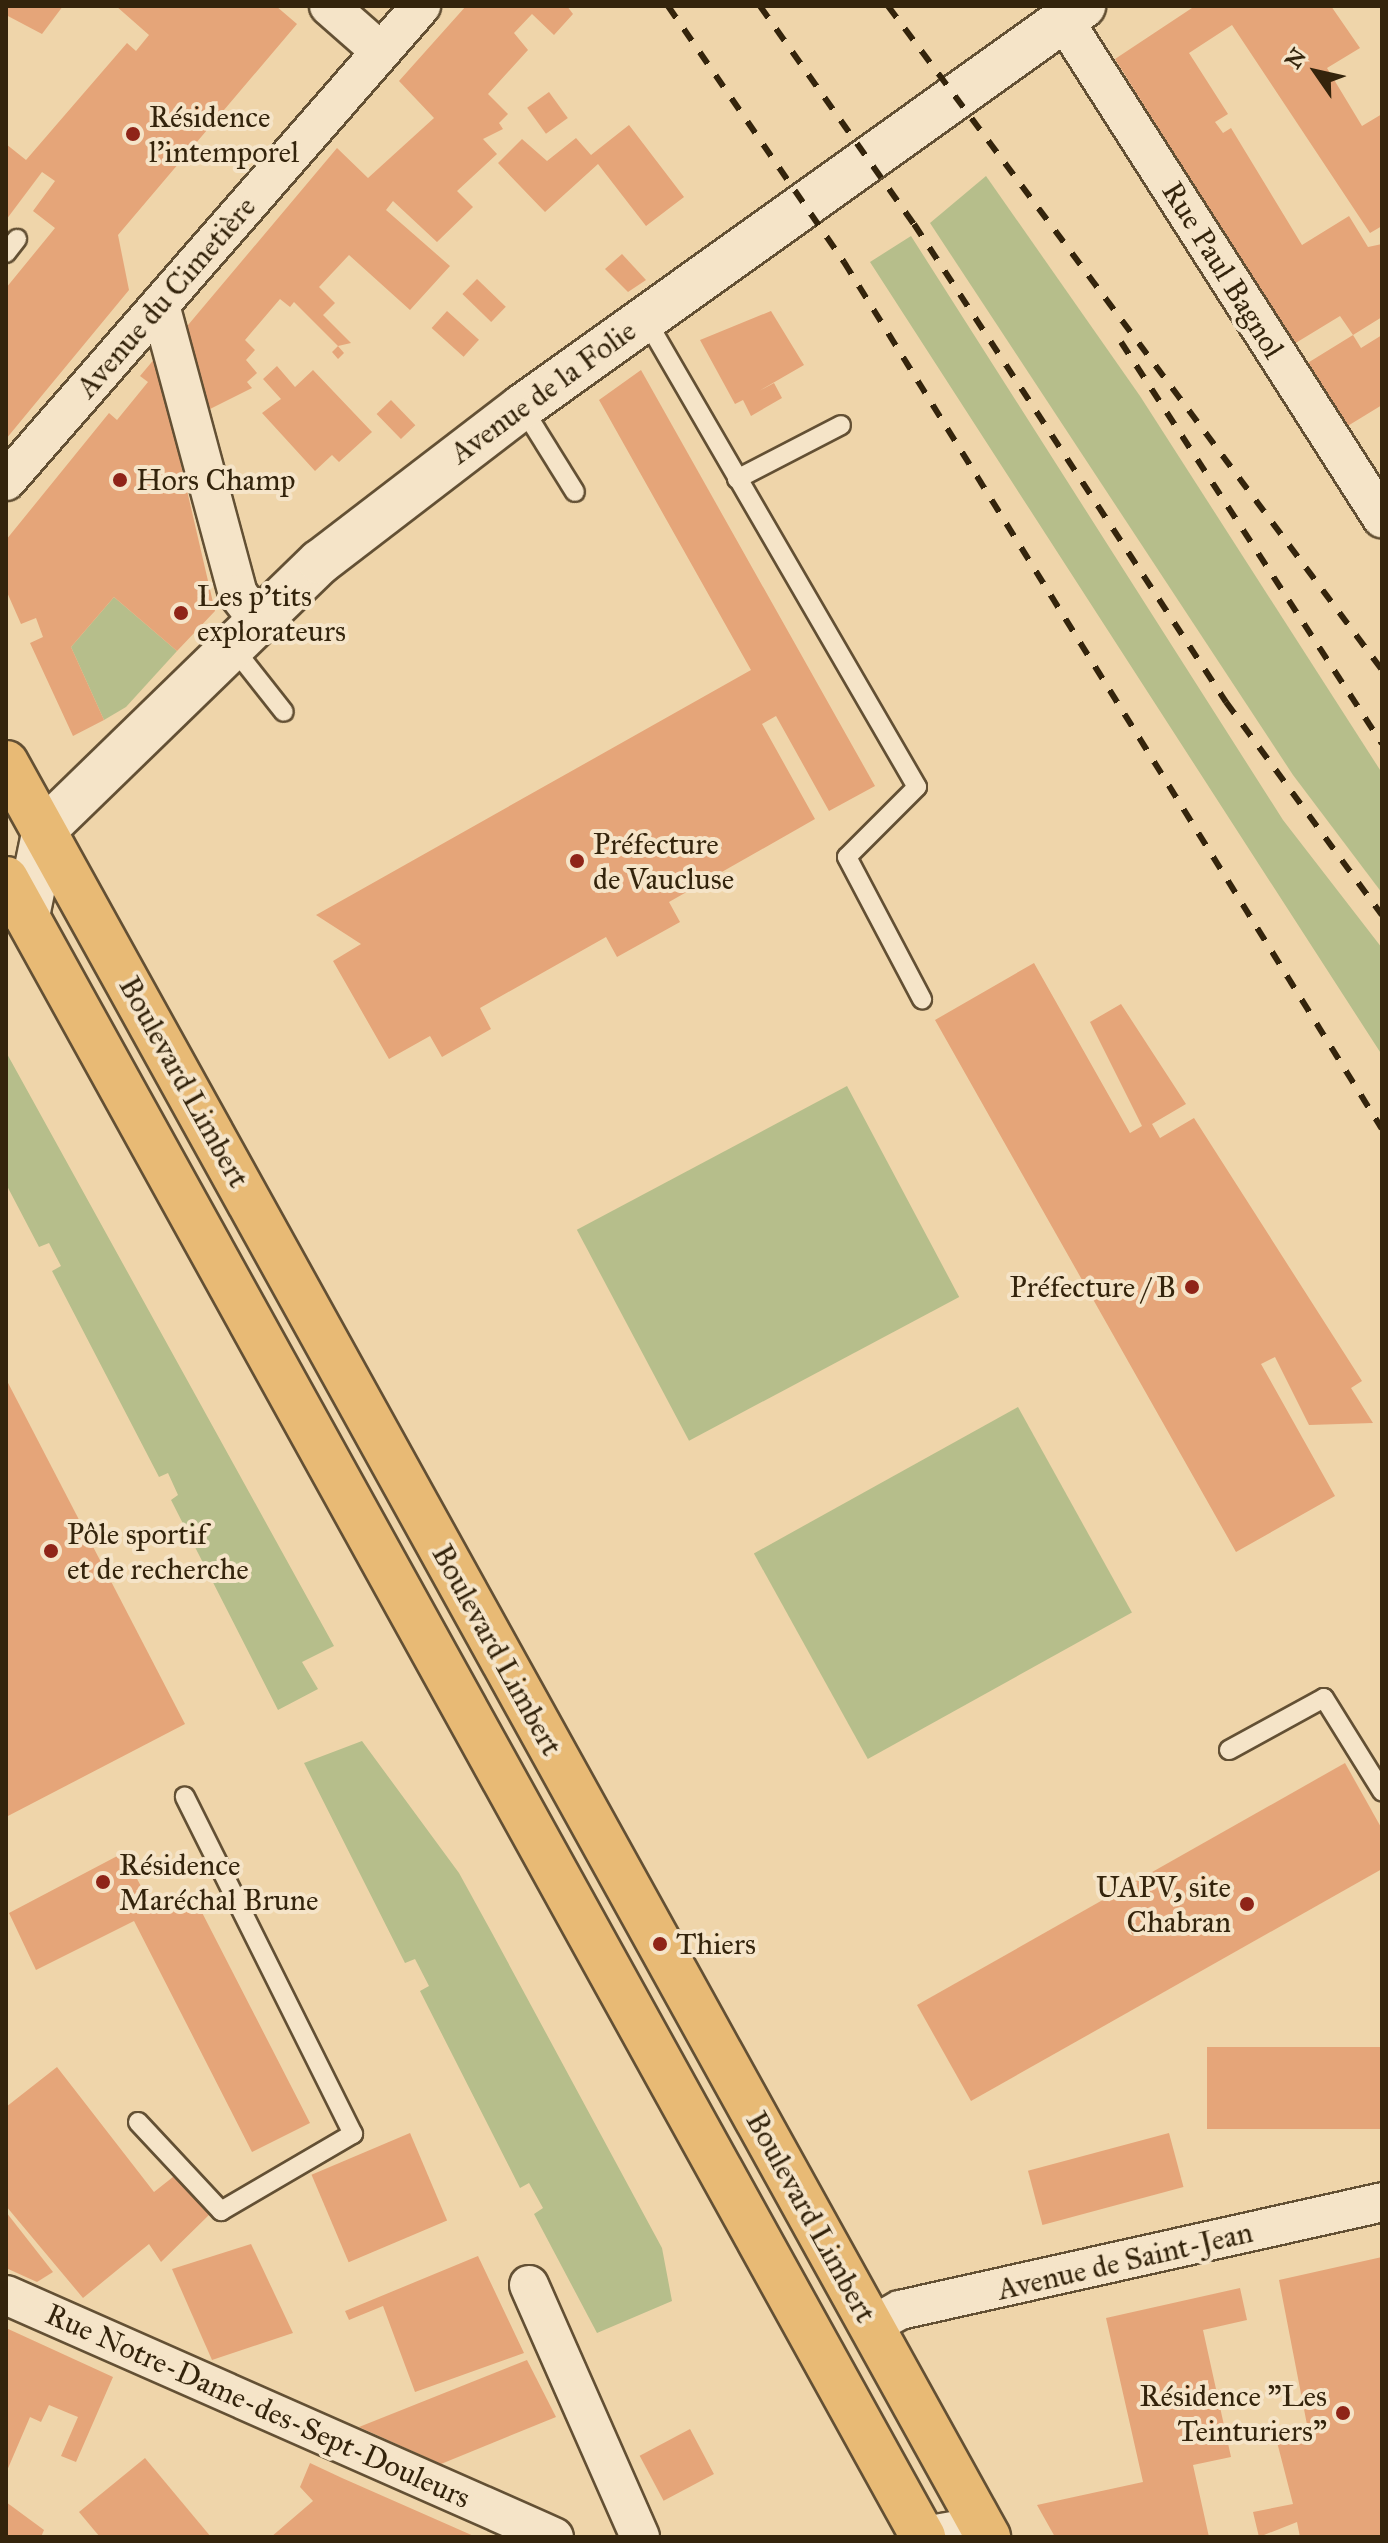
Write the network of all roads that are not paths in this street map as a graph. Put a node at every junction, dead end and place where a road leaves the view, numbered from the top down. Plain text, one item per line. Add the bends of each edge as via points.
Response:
1 (329, 6) edge
2 (421, 6) edge
3 (1074, 14) edge
4 (378, 49) junction
5 (160, 305) junction
6 (645, 318) junction
7 (522, 407) junction
8 (841, 425) dead end
9 (737, 479) junction
10 (6, 481) edge
11 (575, 492) dead end
12 (1382, 518) edge
13 (244, 631) junction
14 (284, 712) dead end
15 (6, 763) edge
16 (25, 821) edge
17 (6, 879) edge
18 (27, 916) junction
19 (922, 999) dead end
20 (1229, 1750) dead end
21 (1382, 1791) edge
22 (185, 1797) dead end
23 (138, 2122) dead end
24 (759, 2123) junction
25 (710, 2151) junction
26 (1382, 2202) edge
27 (529, 2285) dead end
28 (6, 2295) edge
29 (871, 2326) junction
30 (921, 2536) edge
31 (554, 2537) edge
32 (640, 2537) edge
33 (981, 2537) edge
34 (988, 2537) edge

1 - 4 street
2 - 4 street, Avenue du Cimetière
3 - 6 main road, Avenue de la Folie
3 - 12 street, Rue Paul Bagnol
4 - 5 street, Avenue du Cimetière
5 - 10 street, Avenue du Cimetière
5 - 13 street
6 - 7 main road, Avenue de la Folie
6 - 9 lane
7 - 11 lane
7 - 13 main road, Avenue de la Folie via 389,505
8 - 9 lane
9 - 19 lane via 917,787 847,857
13 - 14 lane
13 - 16 main road, Avenue de la Folie
15 - 16 main road, Boulevard Limbert
16 - 18 main road
16 - 24 main road, Boulevard Limbert
17 - 18 main road, Boulevard Limbert
18 - 25 main road, Boulevard Limbert
20 - 21 lane via 1324,1698
22 - 23 lane via 353,2134 221,2211
24 - 25 main road
24 - 29 main road, Boulevard Limbert
25 - 30 main road, Boulevard Limbert
26 - 29 street, Avenue de Saint-Jean via 900,2310
27 - 32 street
28 - 31 street, Rue Notre-Dame-des-Sept-Douleurs
29 - 34 main road, Boulevard Limbert
30 - 33 street via 958,2530

